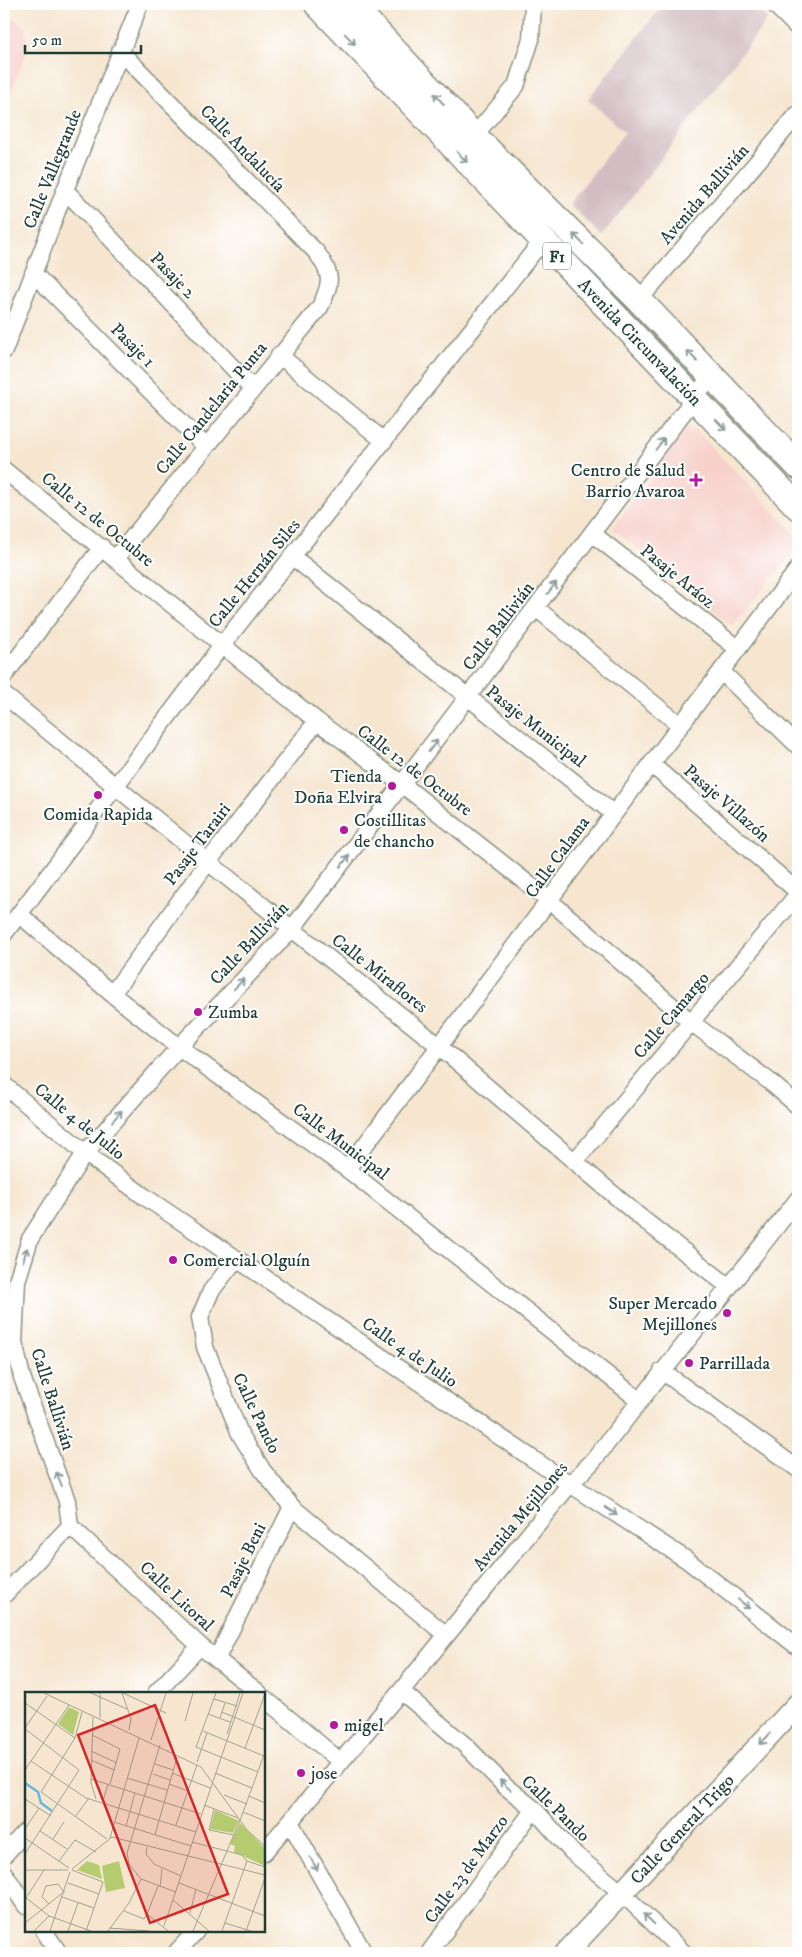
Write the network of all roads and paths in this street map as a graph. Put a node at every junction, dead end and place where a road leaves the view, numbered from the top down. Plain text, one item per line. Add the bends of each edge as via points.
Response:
1 (140, 4) edge
2 (317, 4) edge
3 (351, 4) edge
4 (533, 4) edge
5 (774, 4) edge
6 (798, 28) edge
7 (120, 51) junction
8 (798, 114) edge
9 (474, 136) junction
10 (65, 190) junction
11 (542, 241) junction
12 (32, 273) junction
13 (330, 278) joint
14 (639, 300) junction
15 (4, 351) edge
16 (279, 355) junction
17 (711, 376) junction
18 (252, 388) junction
19 (695, 398) junction
20 (384, 441) junction
21 (205, 446) junction
22 (798, 466) edge
23 (4, 470) edge
24 (798, 507) edge
25 (593, 534) junction
26 (102, 547) junction
27 (293, 558) junction
28 (115, 559) junction
29 (798, 569) edge
30 (536, 608) junction
31 (222, 645) junction
32 (738, 649) junction
33 (721, 671) junction
34 (4, 676) edge
35 (4, 695) edge
36 (468, 699) junction
37 (316, 720) junction
38 (680, 725) junction
39 (798, 746) edge
40 (652, 764) junction
41 (404, 784) junction
42 (116, 787) junction
43 (614, 814) junction
44 (208, 862) junction
45 (798, 893) edge
46 (550, 901) junction
47 (19, 914) junction
48 (292, 929) junction
49 (4, 934) edge
50 (112, 994) junction
51 (691, 1022) junction
52 (440, 1046) junction
53 (179, 1047) junction
54 (4, 1085) edge
55 (798, 1106) edge
56 (85, 1153) junction
57 (575, 1161) junction
58 (347, 1169) junction
59 (798, 1198) edge
60 (236, 1259) junction
61 (728, 1286) junction
62 (662, 1371) junction
63 (639, 1400) junction
64 (798, 1469) edge
65 (570, 1484) junction
66 (292, 1506) junction
67 (70, 1526) junction
68 (4, 1595) edge
69 (446, 1635) junction
70 (200, 1646) junction
71 (798, 1647) edge
72 (217, 1658) junction
73 (401, 1691) junction
74 (157, 1692) edge
75 (258, 1692) edge
76 (265, 1699) edge
77 (798, 1704) edge
78 (341, 1762) junction
79 (534, 1808) junction
80 (290, 1822) junction
81 (25, 1832) edge
82 (265, 1851) edge
83 (4, 1855) edge
84 (4, 1873) edge
85 (622, 1893) junction
86 (25, 1904) edge
87 (45, 1932) edge
88 (195, 1932) edge
89 (59, 1953) edge
90 (176, 1953) edge
91 (364, 1953) edge
92 (429, 1953) edge
93 (566, 1953) edge
94 (684, 1953) edge

1 - 7 street, Calle Vallegrande
2 -> 11 highway, Avenida Circunvalación / F1
9 -> 3 highway, Avenida Circunvalación / F1
4 - 9 street via 530,39 516,86
5 - 6 street
7 - 10 street, Calle Vallegrande
7 - 13 street, Calle Andalucía via 316,252 326,265
8 - 14 street, Avenida Ballivián
14 -> 9 highway, Avenida Circunvalación / F1
10 - 12 street, Calle Vallegrande
10 - 18 street, Pasaje 2
11 - 19 highway, Avenida Circunvalación / F1
11 - 20 street, Calle Hernán Siles
12 - 15 street, Calle Vallegrande
12 - 21 street, Pasaje 1
13 - 16 street, Calle Candelaria Punta via 320,307
17 -> 14 highway, Avenida Circunvalación / F1
16 - 18 street, Calle Candelaria Punta
16 - 20 street
17 - 19 street, Calle Ballivián
17 - 22 highway, Avenida Circunvalación / F1
18 - 21 street, Calle Candelaria Punta
19 -> 24 highway, Avenida Circunvalación / F1
25 -> 19 street, Calle Ballivián
20 - 27 street, Calle Hernán Siles
21 - 28 street, Calle Candelaria Punta
23 - 26 street, Calle 12 de Octubre
30 -> 25 street, Calle Ballivián
25 - 32 street, Pasaje Aráoz
26 - 28 street, Calle 12 de Octubre
26 - 34 street
27 - 31 street, Calle Hernán Siles
27 - 36 street, Pasaje Municipal
28 - 31 street, Calle 12 de Octubre
29 - 32 street, Calle Calama
30 - 36 street, Calle Ballivián
30 - 38 street
31 - 37 street, Calle 12 de Octubre
31 - 42 street, Calle Hernán Siles
32 - 33 street, Calle Calama
33 - 38 street, Calle Calama
33 - 39 street
35 - 42 street, Calle Miraflores
41 -> 36 street, Calle Ballivián
36 - 43 street, Pasaje Municipal
37 - 41 street, Calle 12 de Octubre
37 - 44 street, Pasaje Tarairi
38 - 40 street, Calle Calama
40 - 43 street, Calle Calama
40 - 45 street, Pasaje Villazón
41 - 46 street, Calle 12 de Octubre
48 -> 41 street, Calle Ballivián
42 - 44 street, Calle Miraflores
42 - 47 street, Calle Hernán Siles
43 - 46 street, Calle Calama
44 - 48 street, Calle Miraflores
44 - 50 street, Pasaje Tarairi
45 - 51 street, Calle Camargo
46 - 51 street, Calle 12 de Octubre
46 - 52 street, Calle Calama
47 - 49 street, Calle Hernán Siles
47 - 50 street, Calle Municipal
48 - 52 street, Calle Miraflores
53 -> 48 street, Calle Ballivián
50 - 53 street, Calle Municipal
51 - 55 street, Calle 12 de Octubre
51 - 57 street, Calle Camargo
52 - 57 street, Calle Miraflores
52 - 58 street, Calle Calama
56 -> 53 street, Calle Ballivián
53 - 58 street, Calle Municipal
54 - 56 street, Calle 4 de Julio
56 - 60 street, Calle 4 de Julio
67 -> 56 street, Calle Ballivián via 67,1501 22,1377 14,1342 15,1310 18,1281 30,1240
57 - 61 street, Calle Miraflores
58 - 63 street, Calle Municipal
59 - 61 street, Avenida Mejillones
60 - 65 street, Calle 4 de Julio
60 - 66 street, Calle Pando via 211,1290 200,1317 205,1347 240,1434 262,1471
61 - 62 street, Avenida Mejillones
62 - 63 street, Avenida Mejillones
62 - 64 street
63 - 65 street, Avenida Mejillones via 593,1461
65 - 69 street, Avenida Mejillones
65 -> 71 street, Calle 4 de Julio via 687,1560
66 - 69 street, Calle Pando
66 - 72 street, Pasaje Beni
67 - 68 street
67 - 70 street, Calle Litoral
69 - 73 street, Avenida Mejillones
70 - 72 street, Calle Litoral
70 - 74 street
72 - 75 street, Calle Litoral
73 - 78 street, Avenida Mejillones
79 -> 73 street, Calle Pando via 506,1787 466,1746
76 - 78 street
77 -> 85 main road, Calle General Trigo
78 - 80 street, Avenida Mejillones
79 - 85 street, Calle Pando via 572,1852
79 - 92 street, Calle 23 de Marzo
80 - 82 street, Avenida Mejillones
80 -> 91 street
81 - 83 street
84 - 86 street
85 - 93 main road, Calle General Trigo
94 -> 85 street, Calle Pando
87 - 89 street
88 - 90 street

